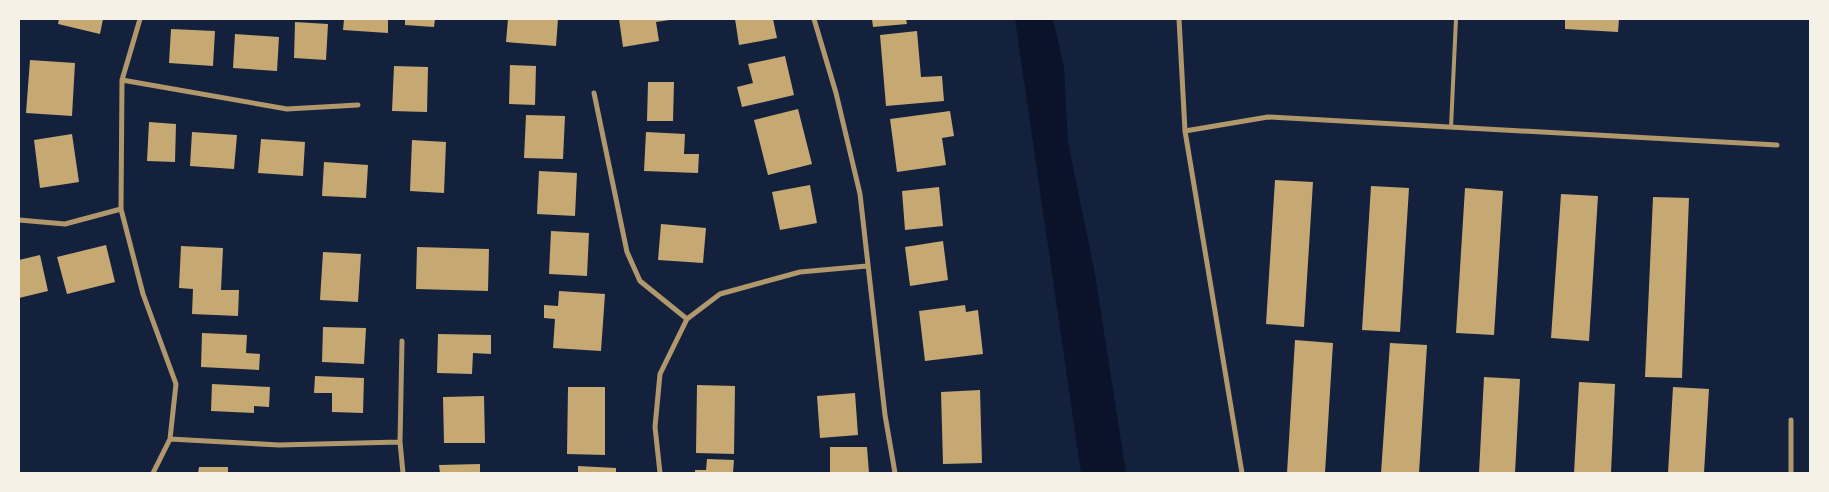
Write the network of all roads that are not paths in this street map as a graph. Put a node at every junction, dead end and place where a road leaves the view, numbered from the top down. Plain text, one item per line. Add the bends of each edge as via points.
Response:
1 (140, 19) edge
2 (814, 19) edge
3 (1179, 19) edge
4 (1456, 19) edge
5 (122, 80) junction
6 (594, 93) dead end
7 (358, 105) dead end
8 (1451, 127) junction
9 (1185, 131) junction
10 (1777, 145) dead end
11 (121, 209) junction
12 (19, 220) edge
13 (867, 266) junction
14 (687, 319) junction
15 (402, 341) dead end
16 (1791, 420) dead end
17 (170, 439) junction
18 (400, 442) junction
19 (153, 473) edge
20 (403, 473) edge
21 (660, 473) edge
22 (895, 473) edge
23 (1242, 473) edge
24 (1791, 473) edge

1 - 5 street
2 - 13 street via 860,194
3 - 9 street
4 - 8 lane
5 - 7 street via 287,109
5 - 11 street
6 - 14 street via 628,252 640,281
8 - 9 street via 1268,117
8 - 10 street
9 - 23 street
11 - 12 street via 65,224
11 - 17 street via 143,294 176,384
13 - 14 street via 800,272 720,294
13 - 22 street
14 - 21 street via 660,374 655,427
15 - 18 street
16 - 24 street
17 - 18 street via 278,445
17 - 19 street
18 - 20 street

